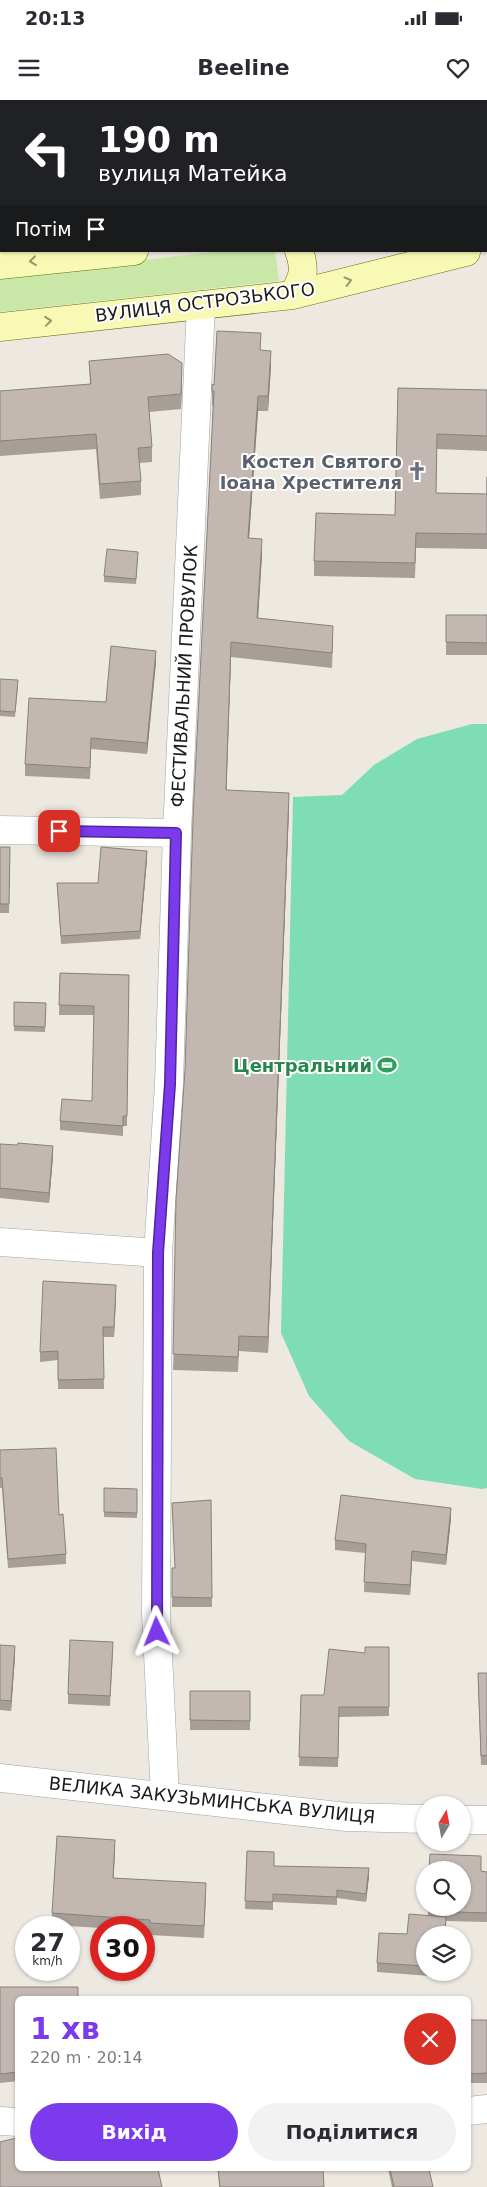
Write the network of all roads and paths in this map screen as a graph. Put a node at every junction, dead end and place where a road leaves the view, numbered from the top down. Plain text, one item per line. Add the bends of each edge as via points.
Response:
1 (124, 252) edge
2 (299, 252) edge
3 (466, 252) edge
4 (487, 253) edge
5 (0, 265) edge
6 (294, 295) junction
7 (201, 305) junction
8 (0, 326) edge
9 (0, 830) edge
10 (176, 833) junction
11 (0, 1242) edge
12 (158, 1253) junction
13 (0, 1778) edge
14 (165, 1796) junction
15 (416, 1819) edge
16 (471, 1820) edge
17 (487, 1820) edge
18 (487, 2108) edge
19 (471, 2111) edge
20 (0, 2120) edge
21 (15, 2122) edge

1 -> 5 main road
2 - 6 main road via 304,263 302,280
3 - 4 main road, ВУЛИЦЯ ОСТРОЗЬКОГО
6 -> 3 main road, ВУЛИЦЯ ОСТРОЗЬКОГО
6 - 7 main road, ВУЛИЦЯ ОСТРОЗЬКОГО
8 -> 7 main road, ВУЛИЦЯ ОСТРОЗЬКОГО
7 - 10 street, ФЕСТИВАЛЬНИЙ ПРОВУЛОК
9 - 10 street
10 - 12 street, ФЕСТИВАЛЬНИЙ ПРОВУЛОК via 170,1084
11 - 12 street
12 - 14 street, ФЕСТИВАЛЬНИЙ ПРОВУЛОК via 156,1614
13 - 14 street, ВЕЛИКА ЗАКУЗЬМИНСЬКА ВУЛИЦЯ
14 - 15 street, ВЕЛИКА ЗАКУЗЬМИНСЬКА ВУЛИЦЯ via 347,1817
16 - 17 street
18 - 19 street
20 - 21 street

